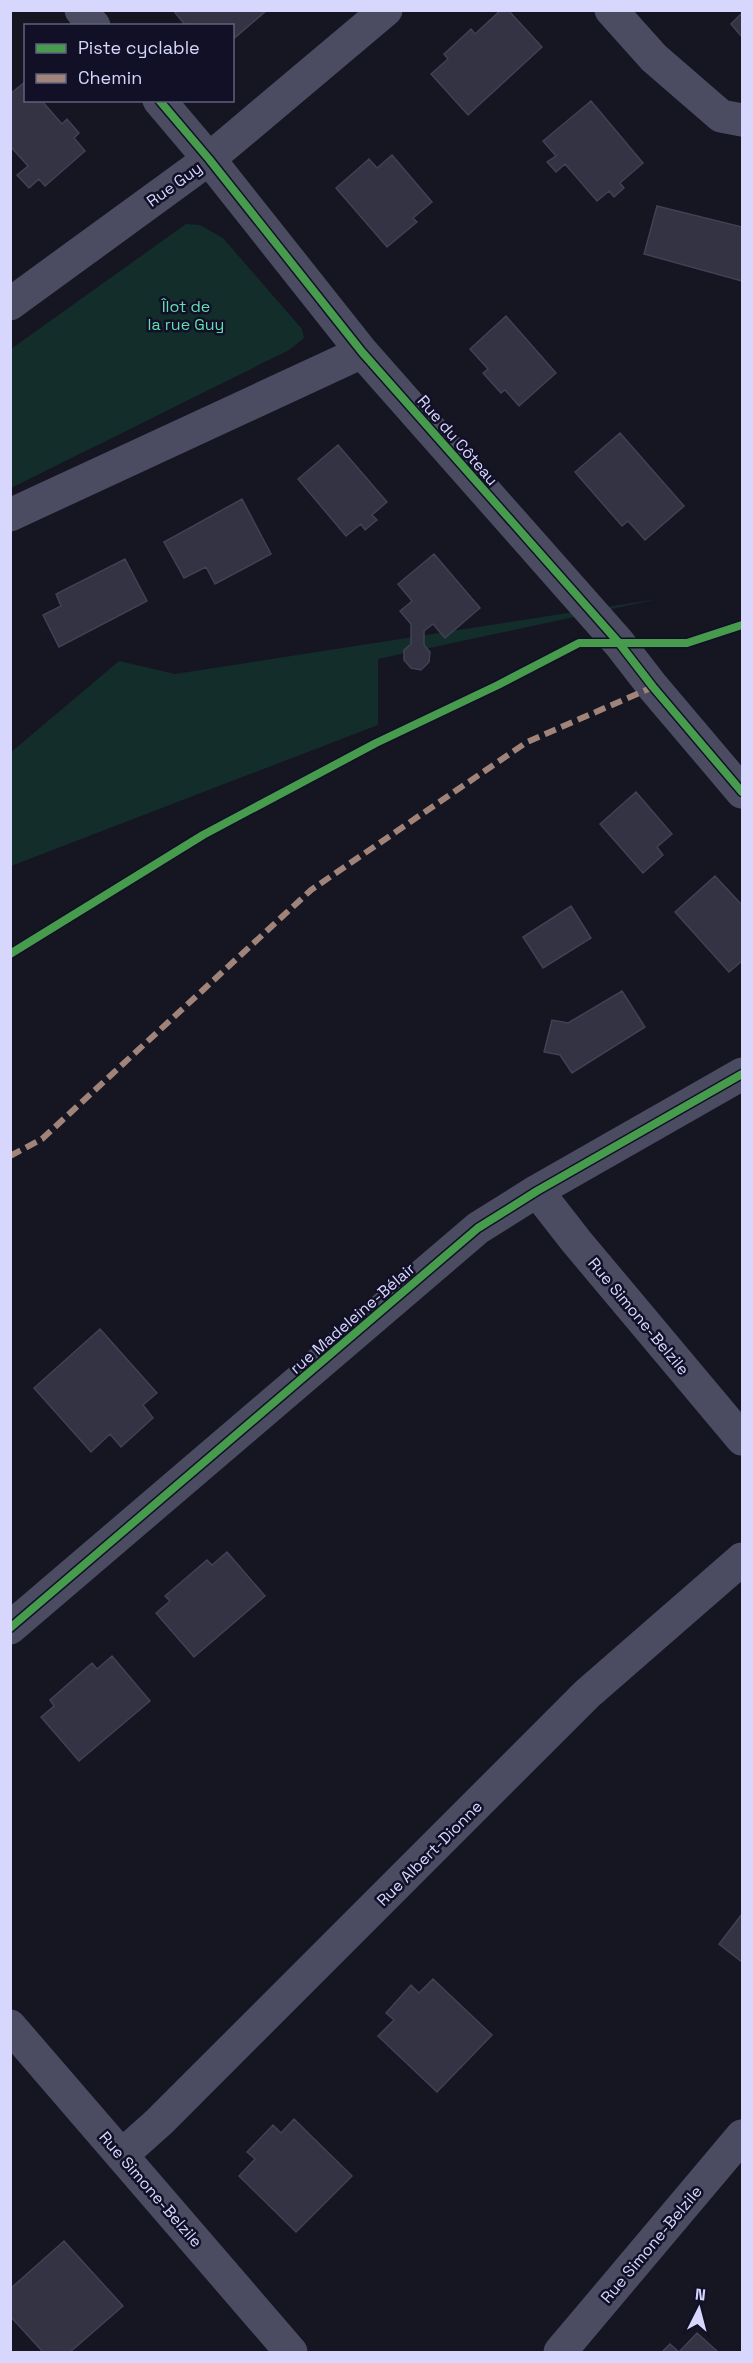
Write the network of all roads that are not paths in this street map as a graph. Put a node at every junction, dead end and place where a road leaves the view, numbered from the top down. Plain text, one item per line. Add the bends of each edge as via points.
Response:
1 (81, 10) edge
2 (386, 10) edge
3 (611, 10) edge
4 (92, 24) edge
5 (161, 102) edge
6 (742, 120) edge
7 (209, 159) junction
8 (10, 304) edge
9 (362, 352) junction
10 (10, 515) edge
11 (742, 792) edge
12 (742, 1074) edge
13 (537, 1191) junction
14 (742, 1439) edge
15 (742, 1559) edge
16 (10, 1628) edge
17 (10, 2026) edge
18 (742, 2136) edge
19 (122, 2155) junction
20 (291, 2352) edge
21 (560, 2352) edge

1 - 4 street
2 - 7 street, Rue Guy
3 - 6 street via 654,58 721,116
5 - 7 street, Rue du Côteau
7 - 8 street, Rue Guy
7 - 9 street, Rue du Côteau
9 - 10 street
9 - 11 street, Rue du Côteau via 619,643
12 - 13 street, rue Madeleine-Bélair
13 - 14 street, Rue Simone-Belzile
13 - 16 street, rue Madeleine-Bélair via 478,1228
15 - 19 street, Rue Albert-Dionne via 588,1694 176,2106
17 - 19 street, Rue Simone-Belzile
18 - 21 street, Rue Simone-Belzile
19 - 20 street, Rue Simone-Belzile

